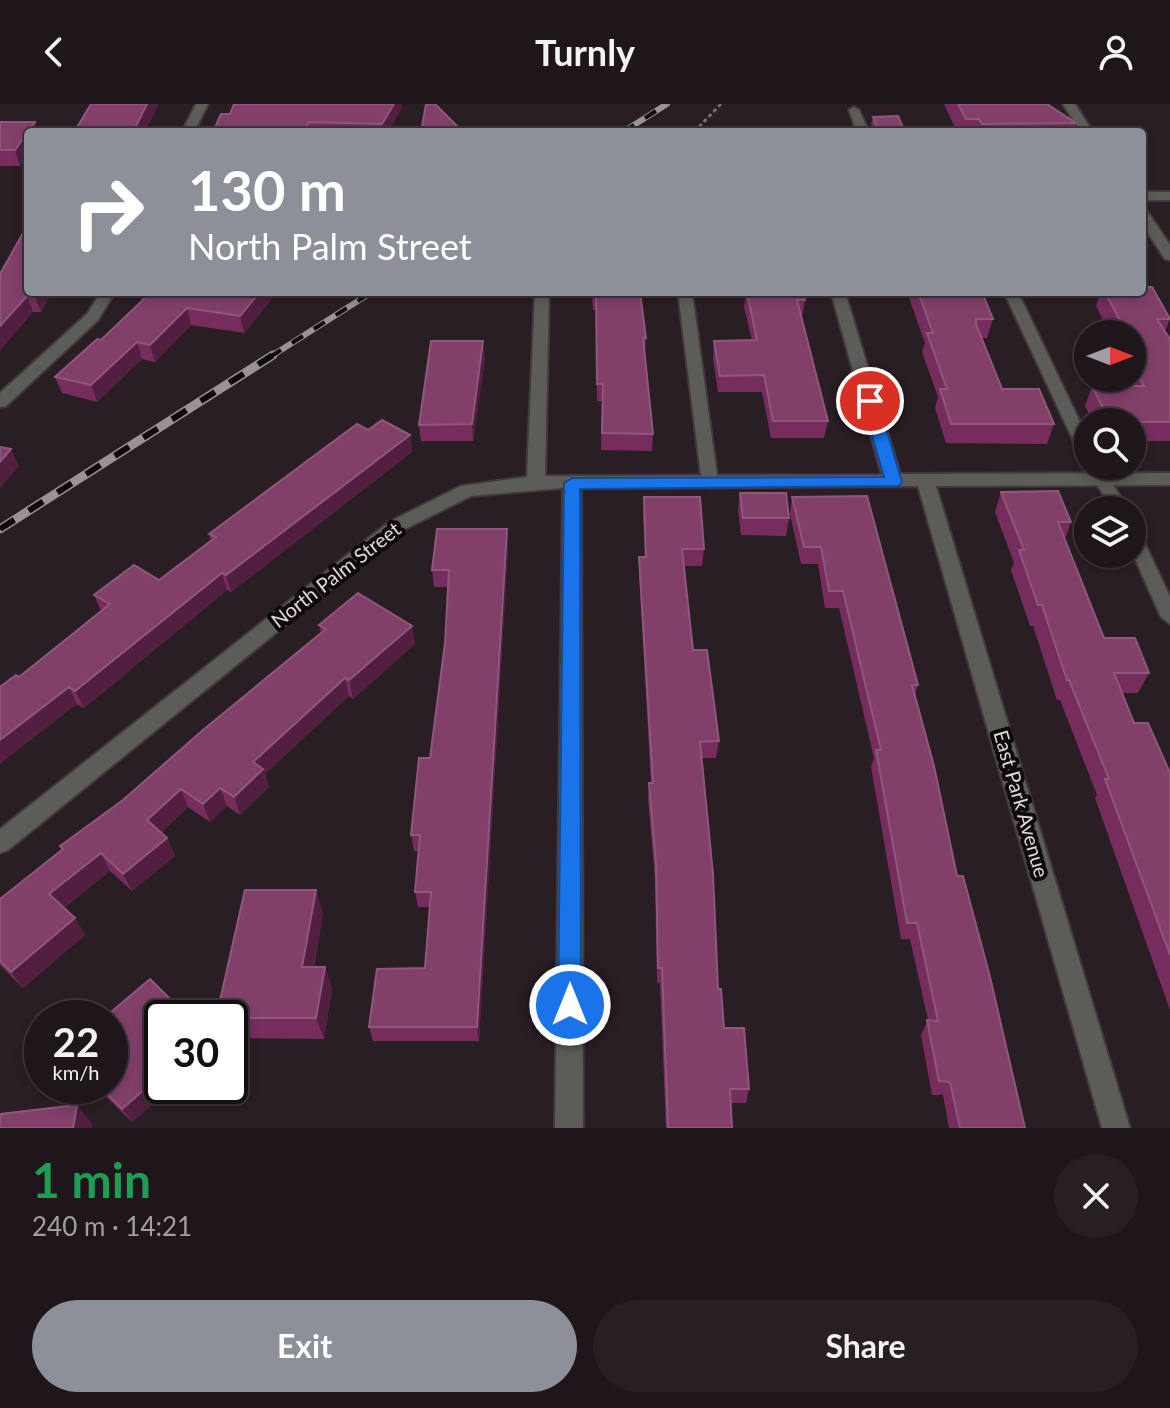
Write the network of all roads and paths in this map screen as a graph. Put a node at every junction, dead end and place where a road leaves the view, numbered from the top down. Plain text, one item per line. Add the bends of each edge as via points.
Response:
1 (202, 104) edge
2 (721, 104) edge
3 (1069, 104) edge
4 (854, 110) dead end
5 (190, 128) edge
6 (698, 128) edge
7 (861, 128) edge
8 (1084, 128) edge
9 (1146, 196) edge
10 (1170, 196) edge
11 (1146, 220) edge
12 (1170, 256) edge
13 (106, 296) edge
14 (541, 296) edge
15 (686, 296) edge
16 (839, 296) edge
17 (1013, 296) edge
18 (0, 402) edge
19 (1074, 425) edge
20 (1074, 474) edge
21 (1146, 477) edge
22 (1170, 479) edge
23 (926, 481) junction
24 (536, 482) junction
25 (893, 482) junction
26 (572, 483) junction
27 (710, 483) junction
28 (1146, 564) edge
29 (1170, 617) edge
30 (0, 843) edge
31 (569, 1128) edge
32 (1116, 1128) edge

1 - 5 street
2 - 6 path
3 - 8 street
4 - 7 lane
9 - 10 street
11 - 12 street
13 - 18 street via 93,317
14 - 24 street
15 - 27 lane
16 - 25 street
17 - 19 lane
20 - 23 street, North Palm Street
21 - 22 street, North Palm Street
23 - 25 street, North Palm Street
23 - 32 street, East Park Avenue
24 - 26 street, North Palm Street
24 - 30 street, North Palm Street via 467,490 396,526
25 - 27 street, North Palm Street
26 - 27 street, North Palm Street
26 - 31 street
28 - 29 lane

